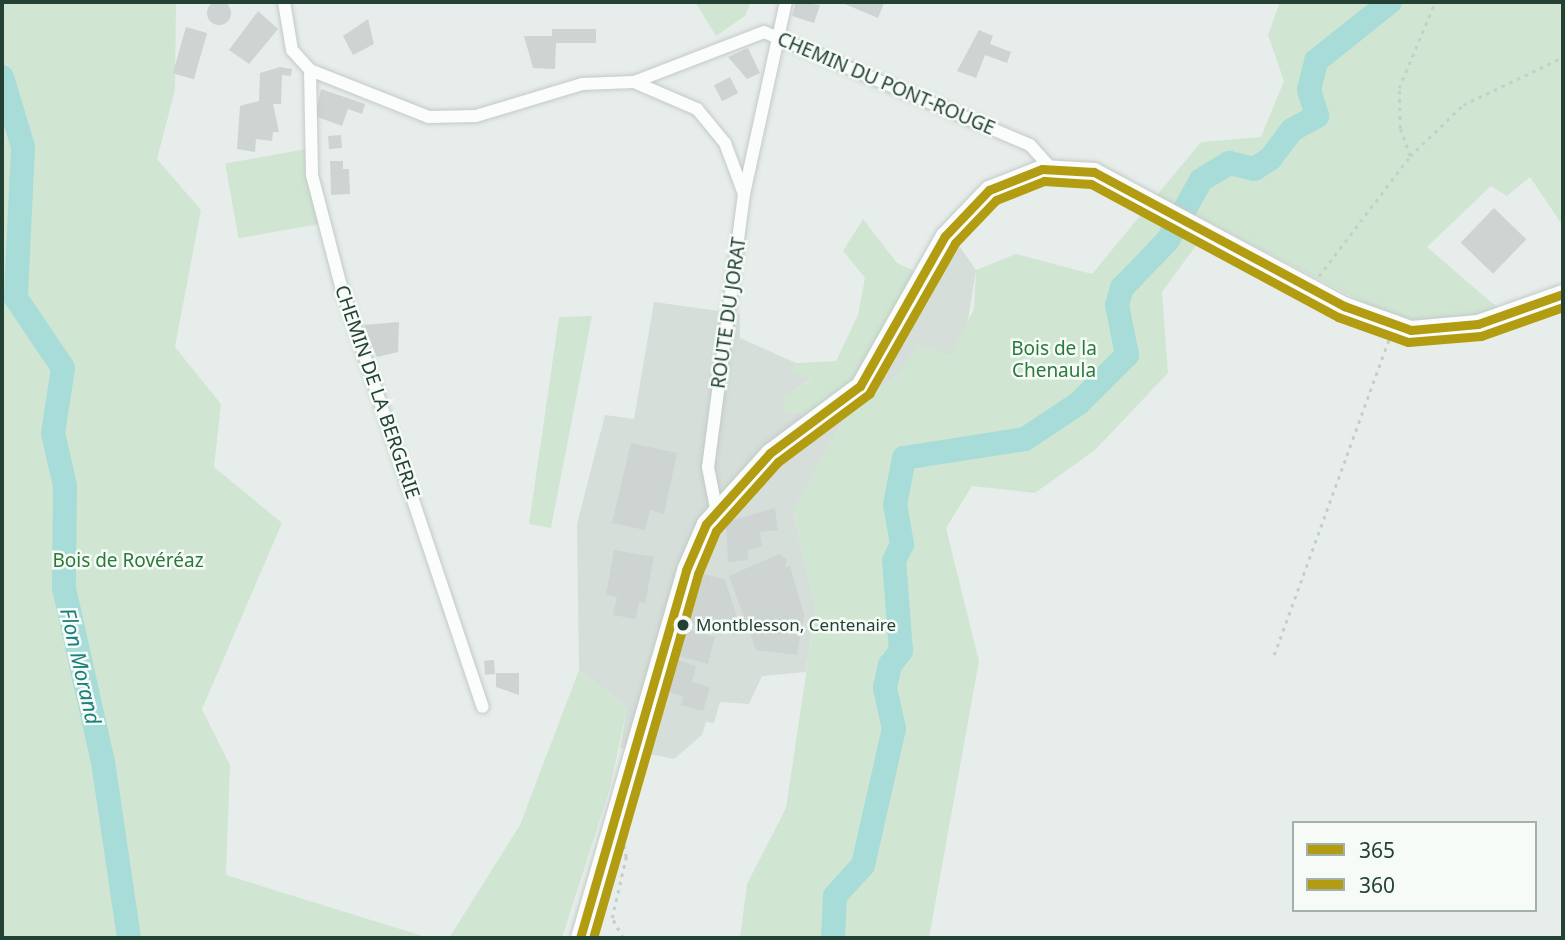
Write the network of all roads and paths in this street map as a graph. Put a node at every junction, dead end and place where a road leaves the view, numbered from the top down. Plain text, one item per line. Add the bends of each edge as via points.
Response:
1 (284, 2) edge
2 (786, 2) edge
3 (1435, 2) edge
4 (782, 41) junction
5 (1563, 57) edge
6 (310, 70) junction
7 (634, 82) junction
8 (1410, 156) junction
9 (1051, 168) junction
10 (744, 194) junction
11 (1311, 287) junction
12 (1563, 294) edge
13 (1394, 326) junction
14 (716, 508) junction
15 (1274, 655) dead end
16 (483, 707) dead end
17 (612, 835) junction
18 (580, 938) edge
19 (623, 938) edge

1 - 6 street via 292,50
2 - 4 street
3 - 8 path via 1399,88 1400,128
4 - 7 street, CHEMIN DU PONT-ROUGE via 764,32 749,35
4 - 9 street, CHEMIN DU PONT-ROUGE via 1030,145
4 - 10 street
5 - 8 path via 1462,105
6 - 7 street, ROUTE DU JORAT via 429,117 476,116 582,83
6 - 16 street, CHEMIN DE LA BERGERIE via 312,175 341,285
7 - 10 street, ROUTE DU JORAT via 697,109 726,143
8 - 11 path
9 - 11 main road via 1094,172
9 - 14 main road via 1008,180 966,209 940,245 869,374 770,453
10 - 14 street, ROUTE DU JORAT via 708,467
11 - 13 main road
12 - 13 main road via 1455,329
13 - 15 path
14 - 17 main road via 686,570
17 - 18 main road
17 - 19 path via 626,847 612,918

